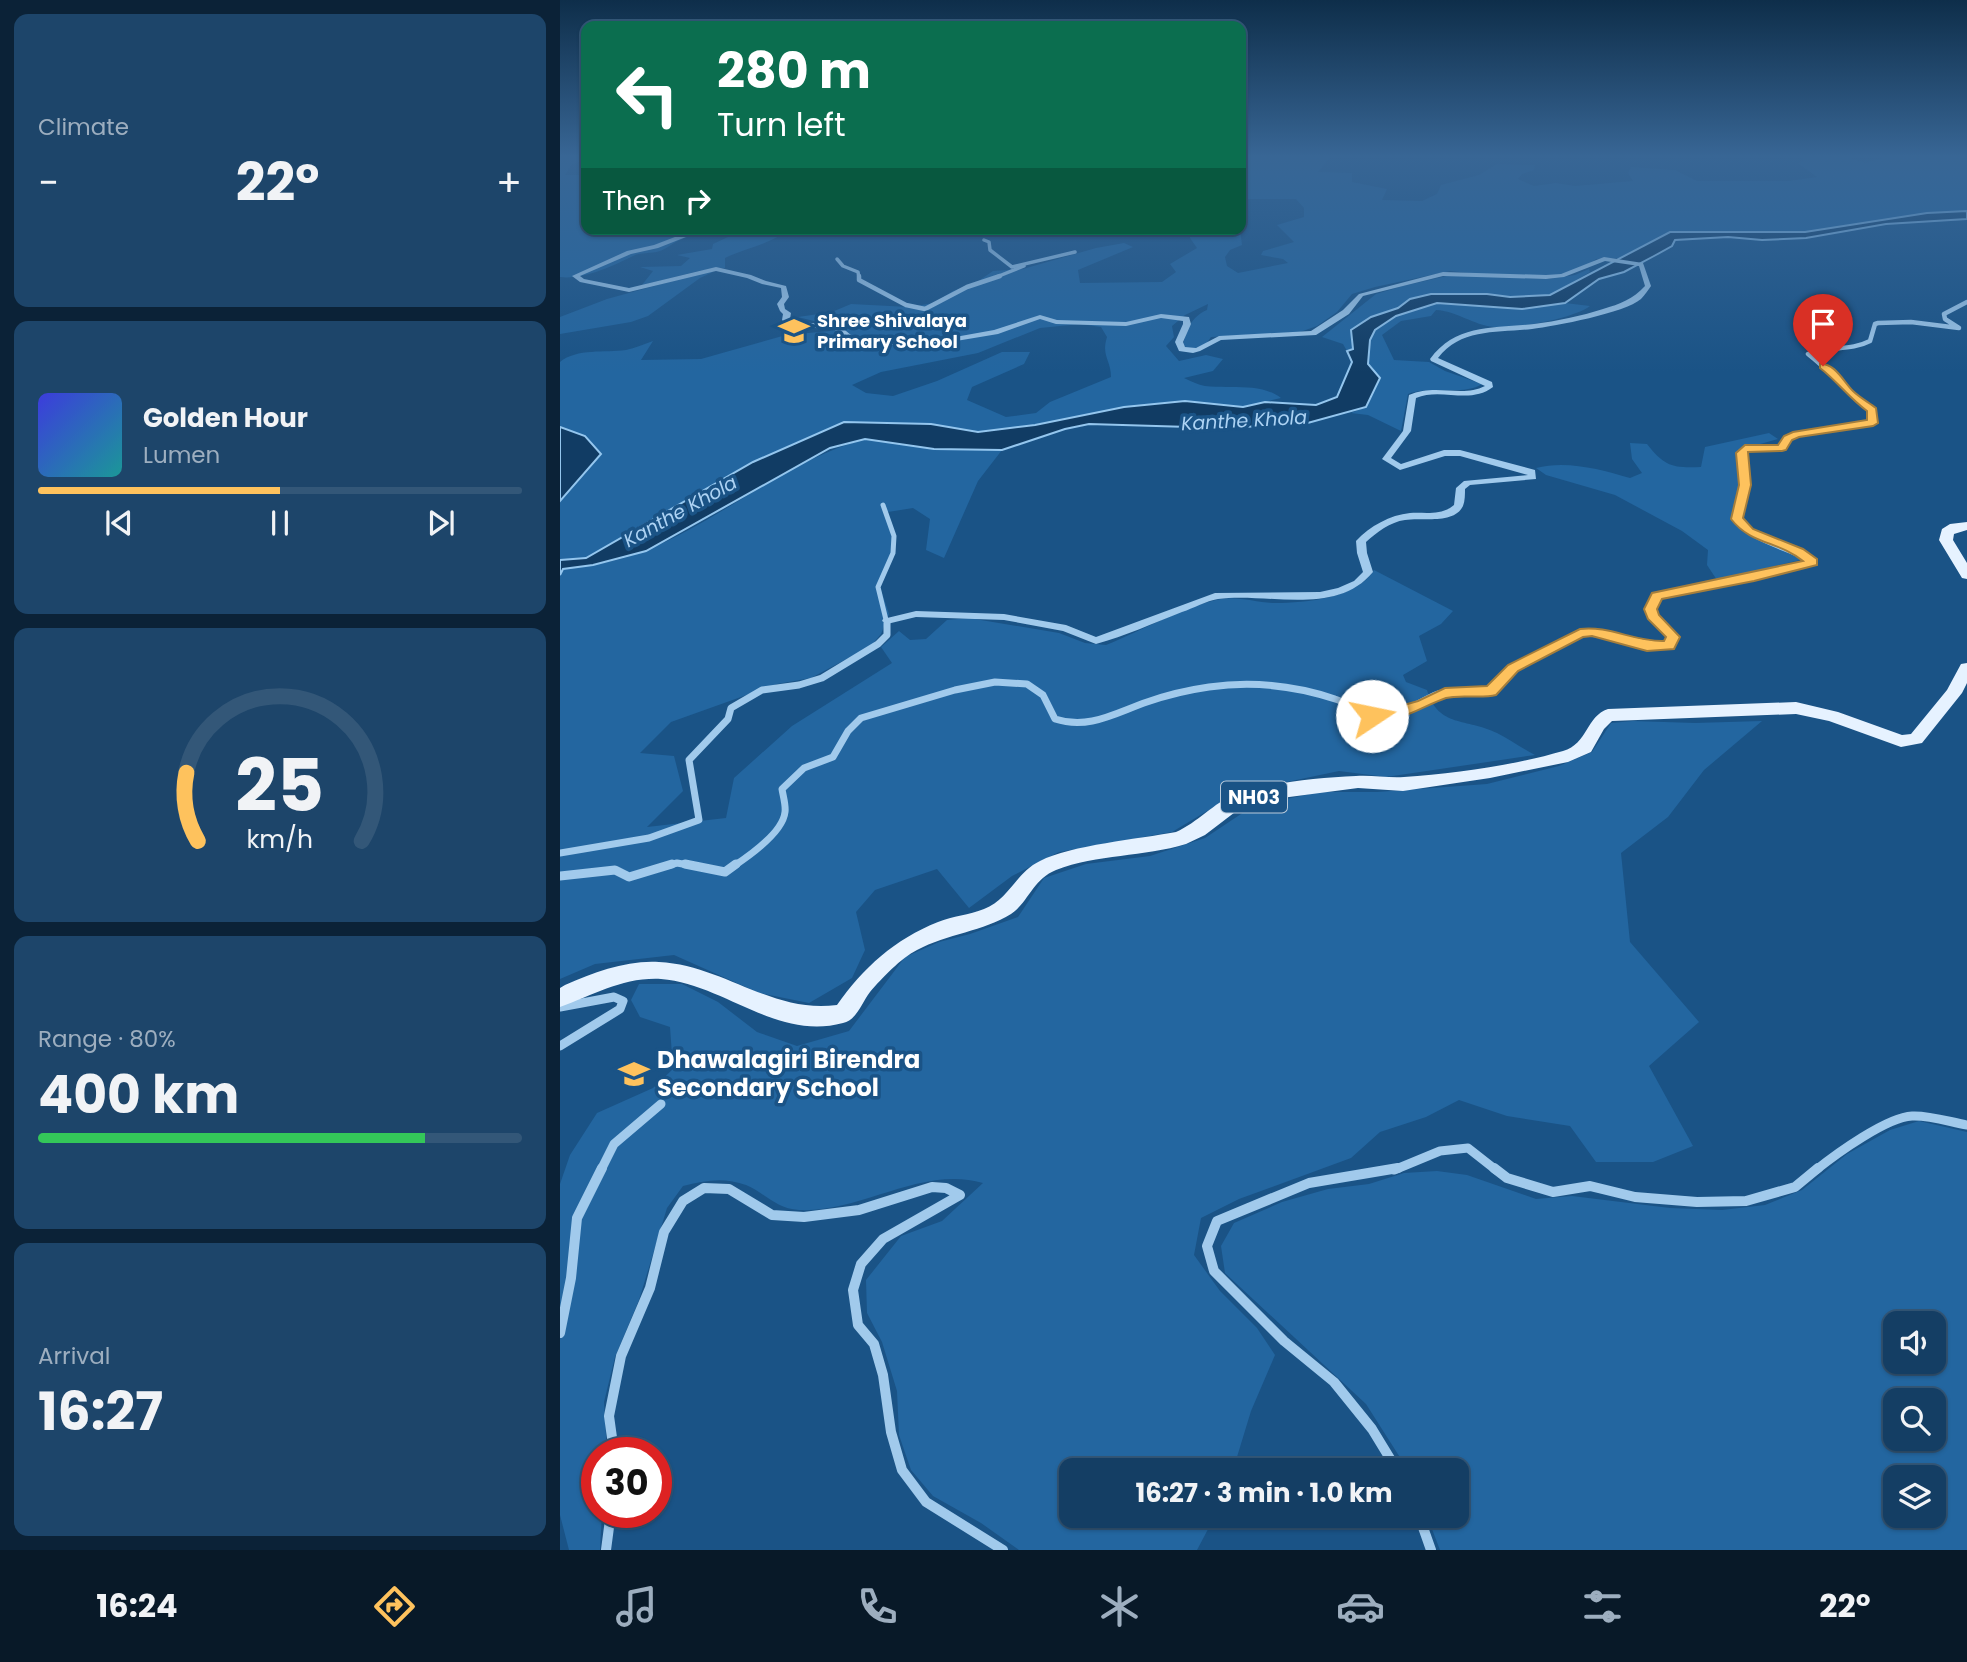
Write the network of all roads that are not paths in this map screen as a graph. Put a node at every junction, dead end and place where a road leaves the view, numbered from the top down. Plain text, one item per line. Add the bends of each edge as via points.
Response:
1 (685, 235) edge
2 (984, 240) dead end
3 (1075, 252) dead end
4 (837, 259) dead end
5 (1024, 266) junction
6 (1967, 302) edge
7 (883, 505) dead end
8 (1967, 526) edge
9 (1967, 575) edge
10 (887, 621) junction
11 (1967, 668) edge
12 (560, 853) edge
13 (560, 876) edge
14 (560, 998) edge
15 (560, 1007) edge
16 (560, 1046) edge
17 (661, 1104) dead end
18 (1967, 1125) edge
19 (560, 1333) edge
20 (612, 1437) edge
21 (1390, 1458) edge
22 (609, 1528) edge
23 (1423, 1528) edge
24 (606, 1550) edge
25 (1003, 1550) edge
26 (1431, 1550) edge

1 - 10 street via 629,252 575,276 629,290 706,270 749,276 784,287 786,298 780,304 790,323 837,328 855,342 866,344 944,341 995,332 1040,317 1056,322 1126,324 1161,316 1186,319 1179,342 1182,349 1191,351 1207,348 1219,338 1313,333 1339,318 1361,295 1443,274 1562,276 1604,259 1641,264 1648,286 1630,302 1545,325 1465,335 1438,351 1434,359 1489,387 1470,392 1429,391 1412,397 1407,431 1386,460 1400,467 1444,453 1460,453 1523,469 1533,477 1467,483 1461,488 1458,506 1447,514 1398,518 1372,531 1361,541 1368,572 1353,585 1314,595 1215,596 1096,641 1066,628 1004,617 916,614
2 - 5 street via 1008,266
3 - 5 street
4 - 5 street via 858,272 859,281 920,310
6 - 13 street via 1944,314 1959,328 1878,323 1870,341 1860,346 1823,348 1808,354 1872,410 1873,423 1797,434 1782,448 1745,449 1741,453 1745,485 1737,519 1748,531 1799,551 1812,562 1657,596 1650,609 1673,637 1669,646 1580,633 1513,668 1491,691 1438,694 1423,704 1372,716 1291,686 1243,682 1144,702 1112,717 1071,725 1055,719 1047,698 1020,682 962,688 883,708 850,727 833,757 804,766 791,777 782,789 785,813 781,822 725,872 677,863 629,877 615,870
7 - 10 street via 894,536 893,553 878,587
8 - 9 main road via 1947,532 1946,540
10 - 12 street via 887,635 878,644 822,678 762,690 731,708 728,719 689,760 699,820 654,836
11 - 14 main road, NH03 via 1954,693 1916,739 1901,741 1796,708 1608,715 1586,748 1568,756 1404,784 1314,786 1237,802 1179,839 1046,866 1025,882 1007,907 907,945 863,985 843,1014 826,1018 758,1005 676,972 602,980
15 - 16 street via 614,997 623,1001 620,1009
17 - 19 street via 614,1144 577,1218
18 - 21 street via 1911,1116 1835,1154 1795,1187 1746,1201 1635,1197 1590,1185 1553,1192 1507,1178 1468,1148 1440,1151 1391,1171 1309,1183 1217,1221 1207,1246 1214,1271 1284,1341 1334,1382
20 - 25 street via 609,1416 621,1356 650,1288 664,1232 683,1200 704,1188 729,1189 772,1215 804,1217 859,1210 932,1187 946,1188 960,1195 883,1239 861,1264 853,1290 858,1325 874,1344 902,1470 926,1502
22 - 24 street
23 - 26 street

